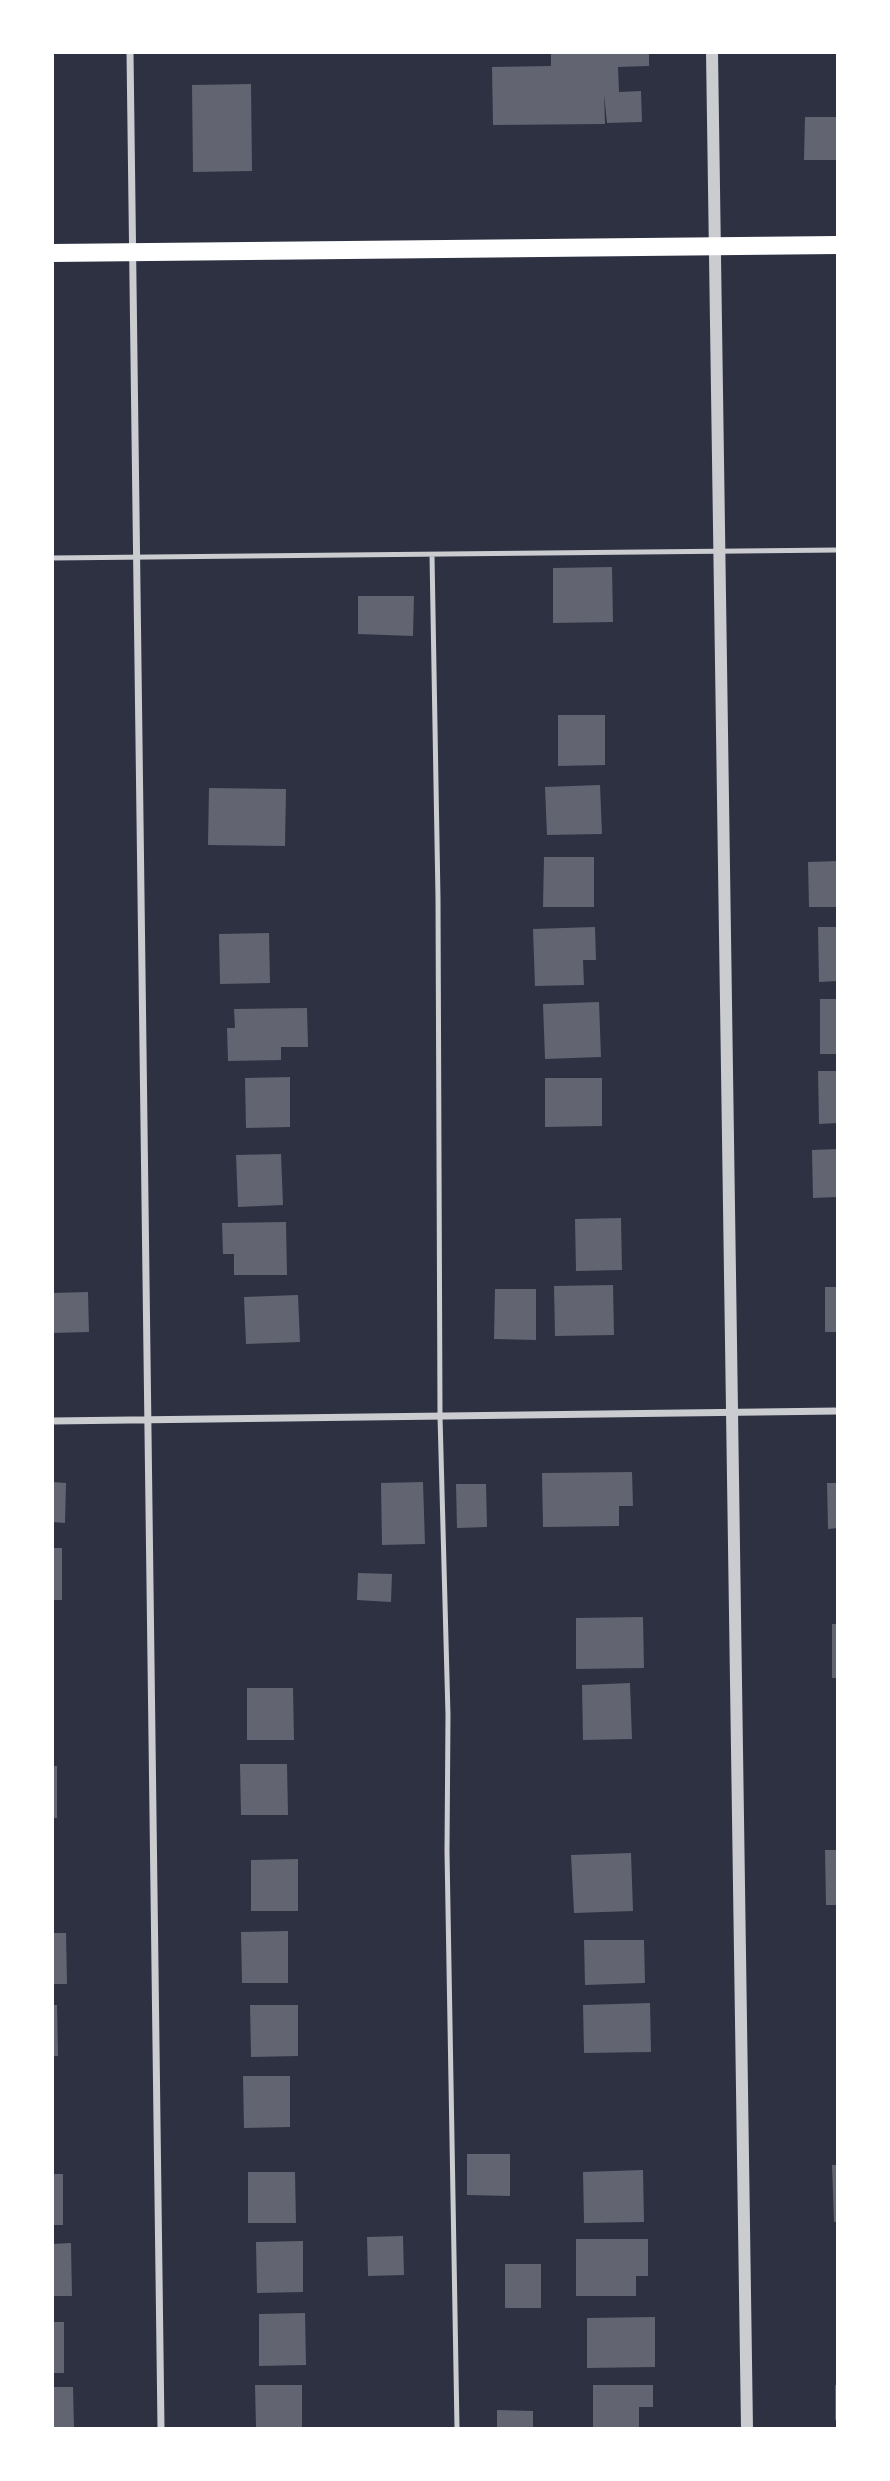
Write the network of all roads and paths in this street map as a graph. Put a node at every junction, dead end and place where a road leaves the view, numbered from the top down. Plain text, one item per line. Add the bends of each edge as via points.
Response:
1 (130, 52) edge
2 (712, 52) edge
3 (838, 245) edge
4 (715, 246) junction
5 (132, 252) junction
6 (52, 253) edge
7 (838, 550) edge
8 (720, 551) junction
9 (432, 555) junction
10 (137, 557) junction
11 (52, 558) edge
12 (838, 1411) edge
13 (733, 1413) junction
14 (440, 1416) junction
15 (146, 1419) junction
16 (52, 1420) edge
17 (161, 2428) edge
18 (457, 2428) edge
19 (747, 2428) edge

1 - 5 street
2 - 4 street
3 - 4 main road
4 - 5 main road
4 - 8 street
5 - 6 main road
5 - 10 street
7 - 8 lane
8 - 9 lane
8 - 13 street
9 - 10 lane
9 - 14 lane
10 - 11 lane
10 - 15 street
12 - 13 street
13 - 14 street
13 - 19 street
14 - 15 street
14 - 18 lane
15 - 16 street
15 - 17 street

